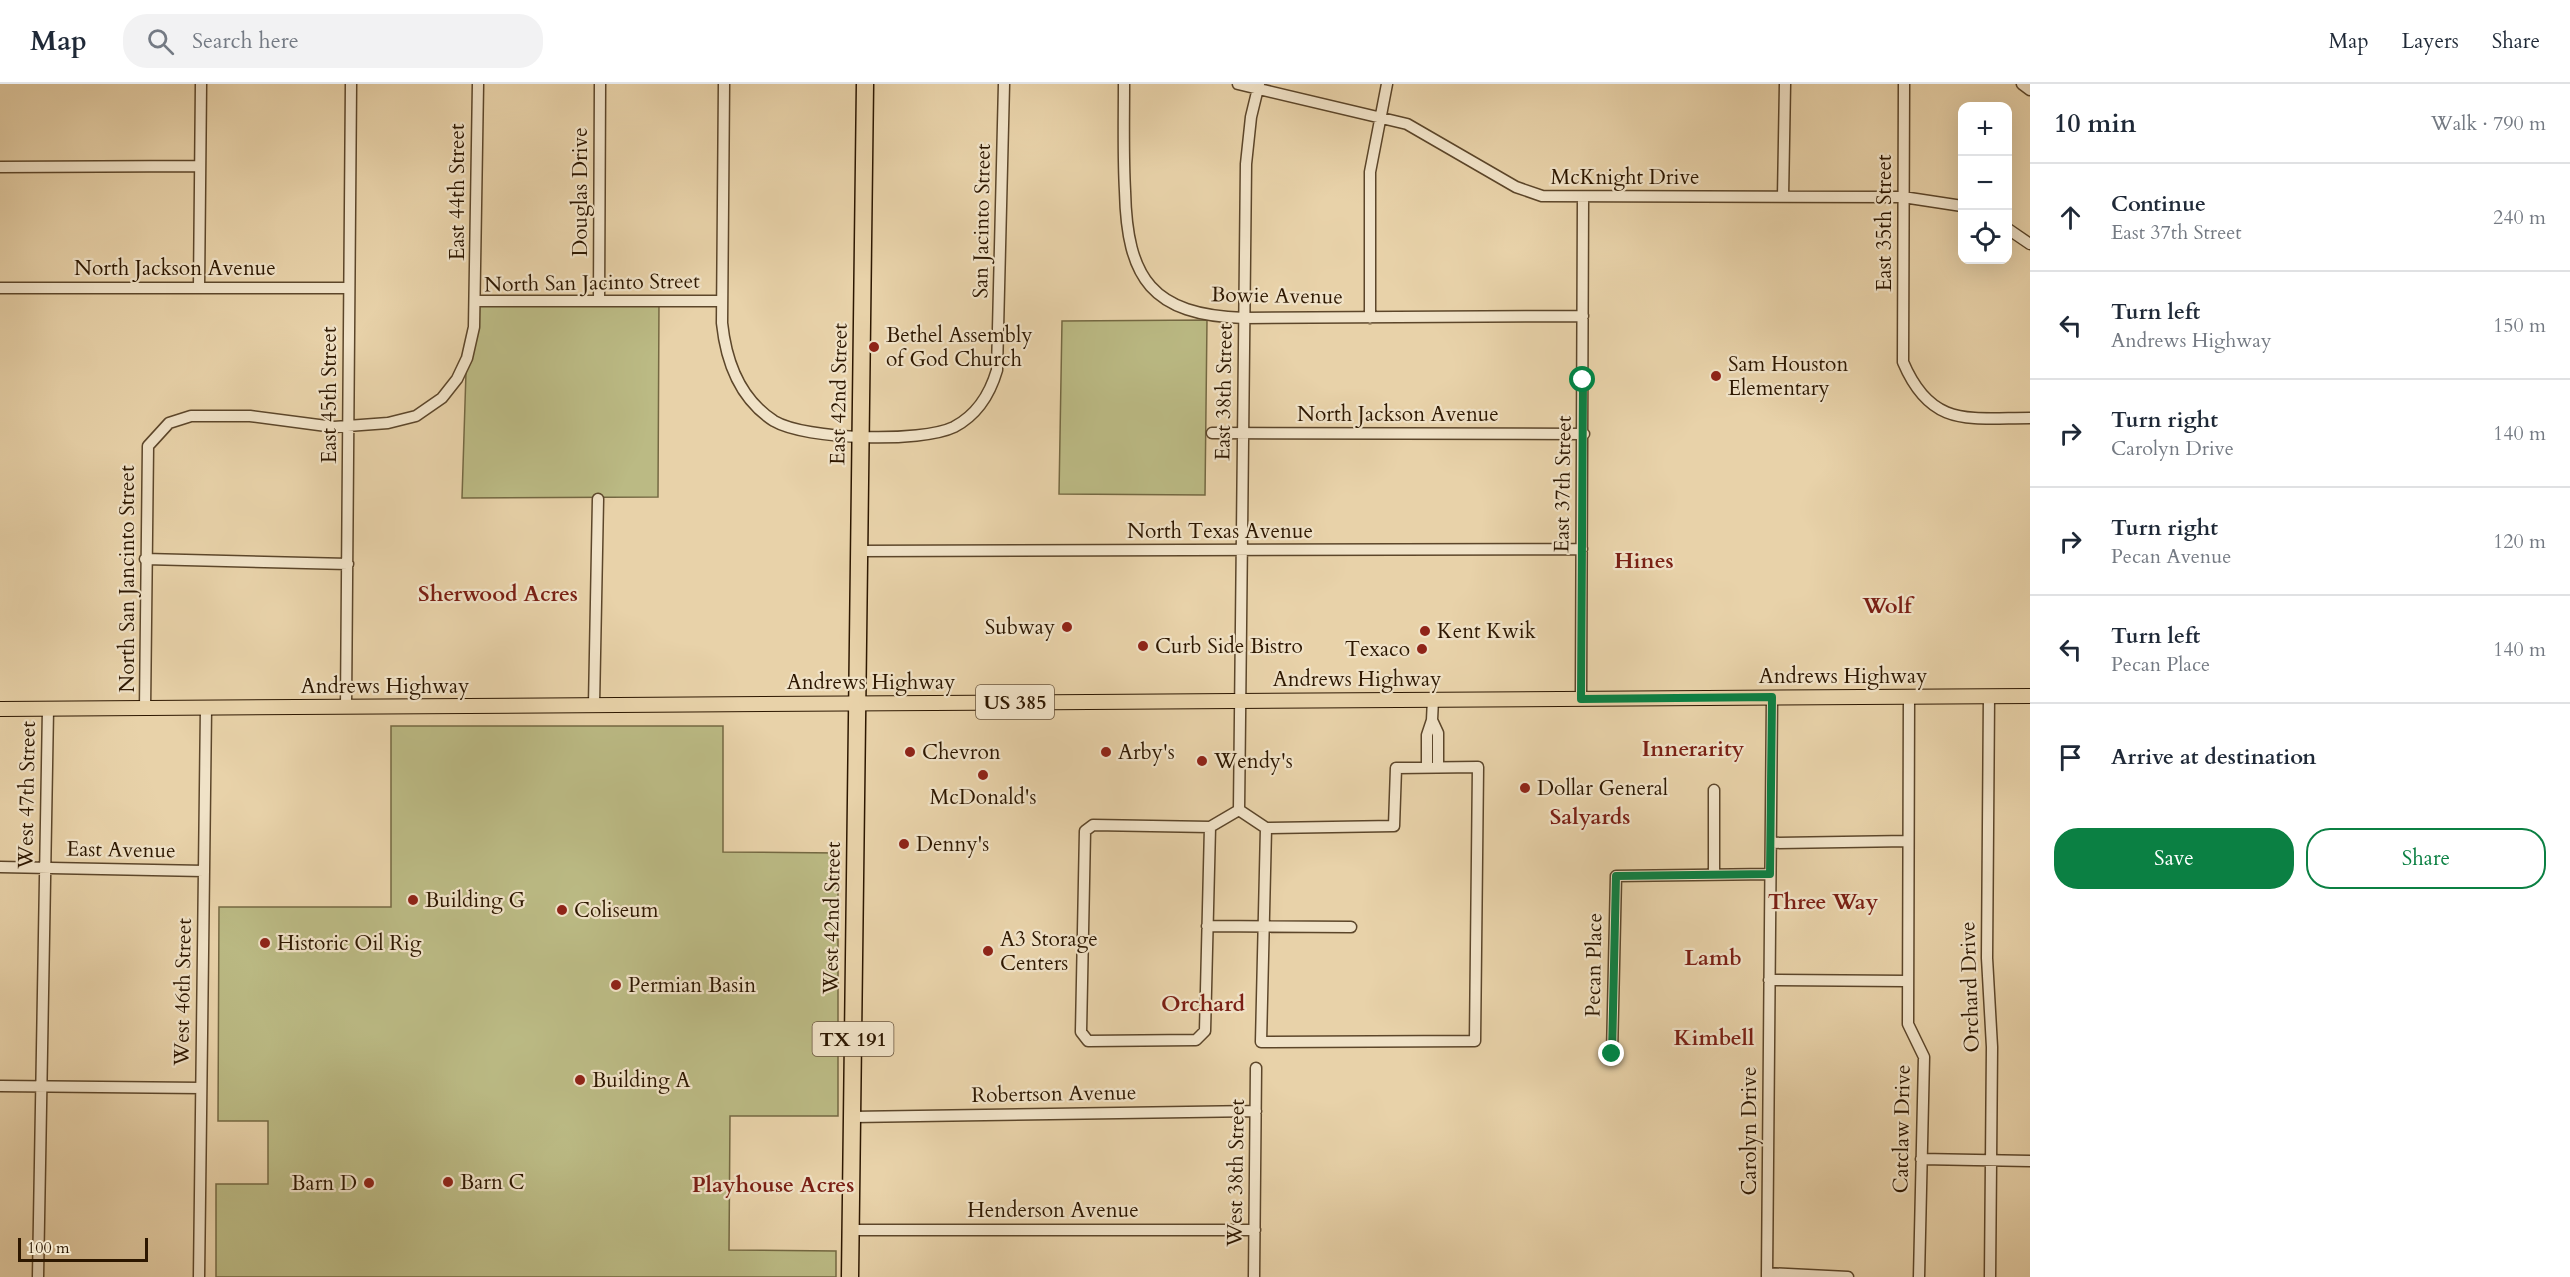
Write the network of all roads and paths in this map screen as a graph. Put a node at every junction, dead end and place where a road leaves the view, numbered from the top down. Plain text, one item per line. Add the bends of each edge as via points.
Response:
1 (201, 84) edge
2 (351, 84) edge
3 (478, 84) edge
4 (600, 84) edge
5 (724, 84) edge
6 (865, 84) edge
7 (1004, 84) edge
8 (1124, 84) edge
9 (1239, 84) edge
10 (1387, 84) edge
11 (1785, 84) edge
12 (1904, 84) edge
13 (2022, 84) edge
14 (1258, 86) edge
15 (2030, 90) edge
16 (1379, 117) junction
17 (200, 166) junction
18 (0, 167) edge
19 (1783, 197) junction
20 (1903, 197) junction
21 (1583, 198) junction
22 (1958, 205) edge
23 (2012, 232) edge
24 (2030, 244) edge
25 (0, 288) edge
26 (199, 288) junction
27 (349, 288) junction
28 (476, 301) junction
29 (599, 301) junction
30 (722, 301) junction
31 (1583, 316) junction
32 (1244, 318) junction
33 (1370, 318) junction
34 (2030, 418) edge
35 (348, 426) junction
36 (1212, 434) dead end
37 (1243, 434) junction
38 (1584, 434) junction
39 (861, 436) junction
40 (598, 499) dead end
41 (1582, 549) junction
42 (1242, 550) junction
43 (859, 551) junction
44 (145, 559) junction
45 (348, 564) junction
46 (1909, 696) junction
47 (1989, 696) junction
48 (2030, 696) edge
49 (1772, 697) junction
50 (1432, 699) junction
51 (1581, 699) junction
52 (1240, 701) junction
53 (857, 704) junction
54 (594, 705) junction
55 (346, 707) junction
56 (206, 708) junction
57 (0, 709) edge
58 (48, 709) junction
59 (145, 709) junction
60 (1433, 767) junction
61 (1714, 790) dead end
62 (1239, 810) junction
63 (1210, 827) junction
64 (1266, 828) junction
65 (1908, 841) junction
66 (1771, 843) junction
67 (0, 867) edge
68 (45, 868) junction
69 (204, 871) junction
70 (1714, 874) junction
71 (1770, 874) junction
72 (1207, 926) junction
73 (1351, 927) dead end
74 (1264, 928) junction
75 (1769, 980) junction
76 (1906, 981) junction
77 (1612, 1054) dead end
78 (1256, 1068) dead end
79 (0, 1086) edge
80 (41, 1086) junction
81 (201, 1088) junction
82 (1256, 1111) junction
83 (852, 1117) junction
84 (1921, 1159) junction
85 (1991, 1160) junction
86 (2030, 1161) edge
87 (851, 1230) junction
88 (1255, 1230) junction
89 (1767, 1275) edge
90 (38, 1277) edge
91 (199, 1277) edge
92 (850, 1277) edge
93 (1254, 1277) edge
94 (1848, 1277) edge
95 (1919, 1277) edge
96 (1990, 1277) edge

1 - 17 street
2 - 27 street, East 45th Street
3 - 28 street, East 44th Street
4 - 29 street, Douglas Drive
5 - 30 street
6 - 39 highway, East 42nd Street / TX 191
7 - 39 street, San Jacinto Street via 995,377 978,408 954,427 927,435
8 - 32 street, Bowie Avenue via 1125,218 1130,246 1141,273 1158,293 1180,307 1209,316
9 - 14 street, McKnight Drive
10 - 16 street
11 - 19 street
12 - 20 street, East 35th Street
13 - 15 street
14 - 16 street, McKnight Drive
14 - 32 street, East 38th Street via 1246,164
16 - 21 street, McKnight Drive via 1429,135 1528,193
16 - 33 street via 1370,171
17 - 18 street
17 - 26 street
19 - 20 street, McKnight Drive
19 - 21 street, McKnight Drive
20 - 22 street, McKnight Drive
20 - 34 street, East 35th Street via 1903,362 1919,393 1940,411 1959,417
21 - 31 street, East 37th Street
23 - 24 street
25 - 26 street, North Jackson Avenue
26 - 27 street, North Jackson Avenue
27 - 35 street, East 45th Street
28 - 29 street, North San Jacinto Street
28 - 35 street, North San Jacinto Street via 467,358 442,398 403,420
29 - 30 street, North San Jacinto Street
30 - 39 street, North San Jacinto Street via 729,361 741,387 764,413 784,426 805,432
31 - 33 street, Bowie Avenue
31 - 38 street, East 37th Street
32 - 33 street, Bowie Avenue
32 - 37 street, East 38th Street
35 - 44 street, North San Jancinto Street via 226,415 191,416 169,423 148,446
35 - 45 street, East 45th Street
36 - 37 street, North Jackson Avenue
37 - 38 street, North Jackson Avenue
37 - 42 street, East 38th Street
38 - 41 street, East 37th Street
39 - 43 highway, East 42nd Street / TX 191
40 - 54 street
41 - 42 street, North Texas Avenue
41 - 51 street, East 37th Street
42 - 43 street, North Texas Avenue
42 - 52 street, East 38th Street
43 - 53 highway, East 42nd Street / TX 191
44 - 45 street
44 - 59 street, North San Jancinto Street
45 - 55 street, East 45th Street
46 - 47 main road, Andrews Highway / US 385
46 - 49 main road, Andrews Highway / US 385
46 - 65 street, Catclaw Drive
47 - 48 main road, Andrews Highway / US 385
47 - 85 street, Orchard Drive via 1987,958 1992,1047
49 - 51 main road, Andrews Highway / US 385
49 - 66 street, Carolyn Drive
50 - 51 main road, Andrews Highway / US 385
50 - 52 main road, Andrews Highway / US 385
50 - 60 street via 1427,735
52 - 53 main road, Andrews Highway / US 385
52 - 62 street
53 - 54 main road, Andrews Highway / US 385
53 - 83 highway, West 42nd Street / TX 191
54 - 55 main road, Andrews Highway / US 385
55 - 56 main road, Andrews Highway / US 385
56 - 59 main road, Andrews Highway / US 385
56 - 69 street, West 46th Street
57 - 58 main road, Andrews Highway / US 385
58 - 59 main road, Andrews Highway / US 385
58 - 68 street, West 47th Street
60 - 64 street via 1396,768 1395,826
60 - 74 street via 1478,767 1475,1041 1261,1042
61 - 70 street
62 - 63 street
62 - 64 street
63 - 72 street
63 - 72 street via 1093,825 1085,831 1081,1032 1088,1041 1196,1040 1205,1031
64 - 74 street
65 - 66 street
65 - 76 street, Catclaw Drive
66 - 71 street, Carolyn Drive
67 - 68 street, East Avenue
68 - 69 street, East Avenue
68 - 80 street, West 47th Street
69 - 81 street, West 46th Street
70 - 71 street
70 - 77 street, Pecan Place via 1616,876
71 - 75 street, Carolyn Drive
72 - 74 street
73 - 74 street
75 - 76 street
75 - 89 street, Carolyn Drive
76 - 84 street, Catclaw Drive via 1908,1024 1924,1057
78 - 82 street, West 38th Street
79 - 80 street
80 - 81 street
80 - 90 street, West 47th Street
81 - 91 street, West 46th Street
82 - 83 street, Robertson Avenue
82 - 88 street, West 38th Street
83 - 87 highway, West 42nd Street / TX 191
84 - 85 street
84 - 95 street, Catclaw Drive
85 - 86 street
85 - 96 street, Orchard Drive
87 - 88 street, Henderson Avenue
87 - 92 highway, West 42nd Street / TX 191
88 - 93 street, West 38th Street
89 - 94 street

